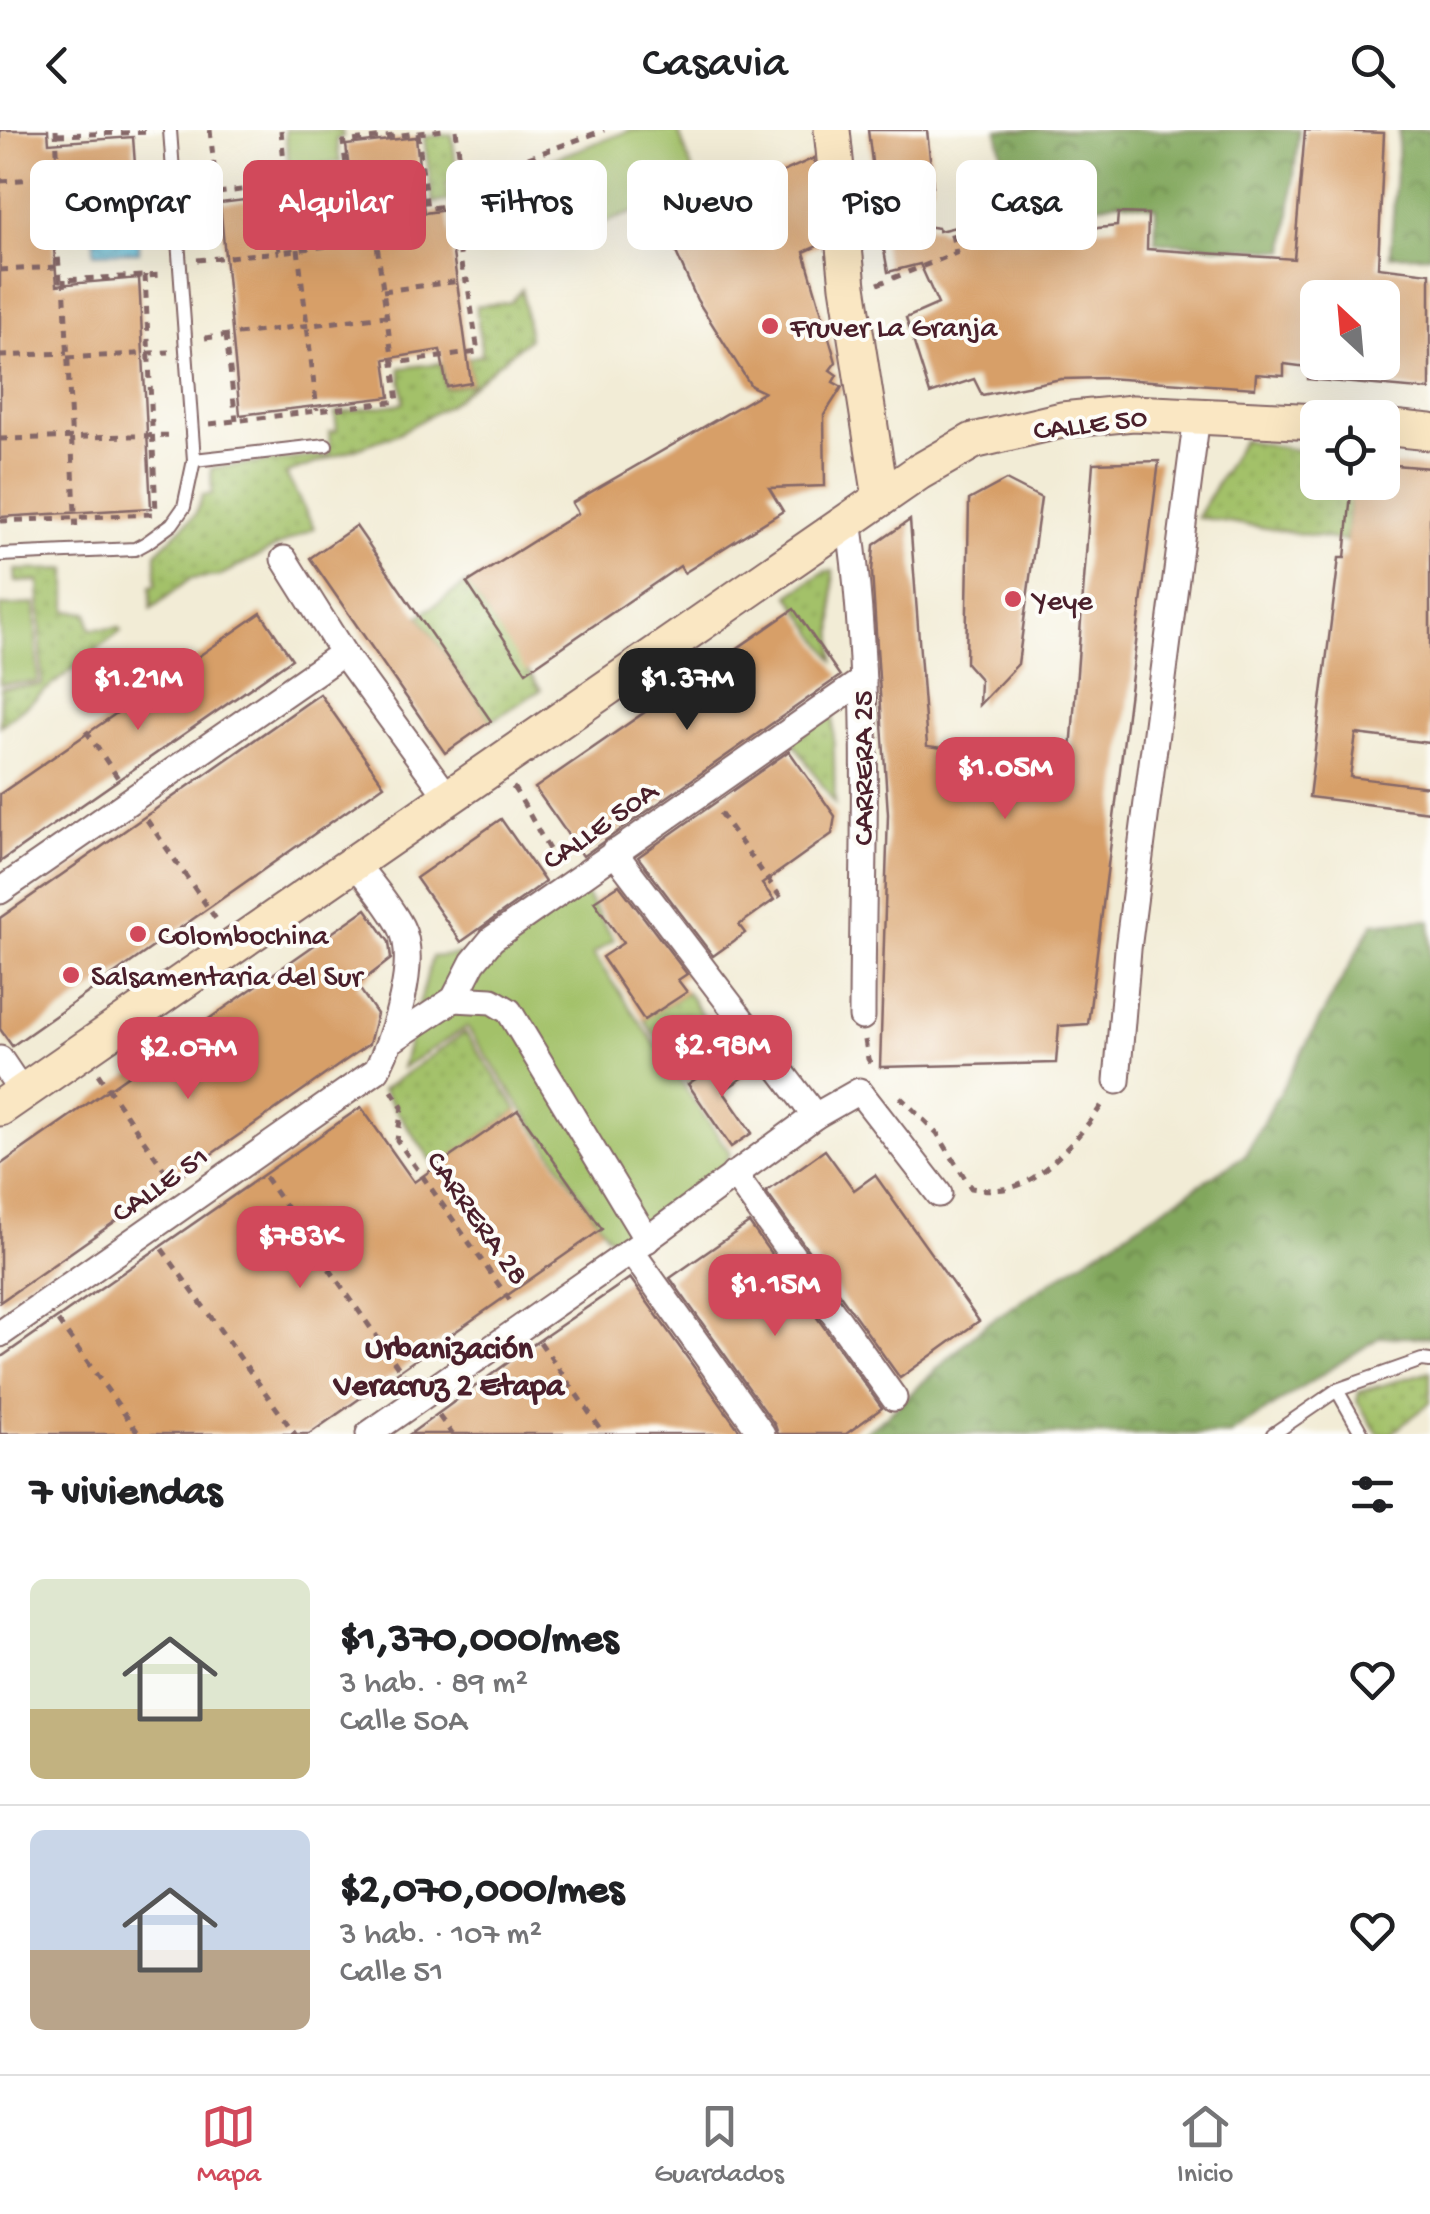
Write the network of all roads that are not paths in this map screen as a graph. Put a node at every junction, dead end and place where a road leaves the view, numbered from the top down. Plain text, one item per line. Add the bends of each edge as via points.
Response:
1 (170, 130) edge
2 (832, 130) edge
3 (1196, 416) junction
4 (1300, 421) edge
5 (1400, 430) edge
6 (1430, 432) edge
7 (326, 446) dead end
8 (194, 460) junction
9 (880, 498) junction
10 (849, 520) junction
11 (0, 554) edge
12 (284, 559) dead end
13 (343, 653) junction
14 (863, 680) junction
15 (447, 796) junction
16 (614, 852) junction
17 (355, 862) junction
18 (0, 891) edge
19 (454, 999) junction
20 (862, 1017) dead end
21 (392, 1040) junction
22 (0, 1060) edge
23 (1117, 1081) road end
24 (11, 1101) edge
25 (815, 1116) junction
26 (734, 1174) junction
27 (939, 1194) dead end
28 (639, 1246) junction
29 (0, 1334) edge
30 (1430, 1360) edge
31 (1338, 1390) junction
32 (894, 1398) dead end
33 (369, 1434) edge
34 (762, 1434) edge
35 (1273, 1434) edge
36 (1362, 1434) edge

1 - 8 lane
2 - 9 street
3 - 4 street, CALLE 50
3 - 9 street, CALLE 50 via 1133,412 1062,420 973,442
3 - 23 street
5 - 6 street
7 - 8 lane
8 - 11 lane via 184,507 156,538 135,548
9 - 10 street, CALLE 50
10 - 14 street, CARRERA 25
10 - 15 street, CALLE 50
12 - 13 street
13 - 15 street
13 - 18 street
14 - 16 street, CALLE 50A
14 - 20 street, CARRERA 25
15 - 17 street, CALLE 50
16 - 19 street, CALLE 50A via 492,939
16 - 25 street
17 - 21 street via 401,927 409,953
17 - 24 street, CALLE 50
19 - 21 street, CALLE 50A
19 - 28 street via 492,1001 509,1011
21 - 29 street, CALLE 51 via 377,1070
22 - 24 street
25 - 26 street
25 - 27 street via 859,1091
26 - 28 street
26 - 32 street
28 - 33 street
28 - 34 street
30 - 31 lane
31 - 35 lane
31 - 36 lane

